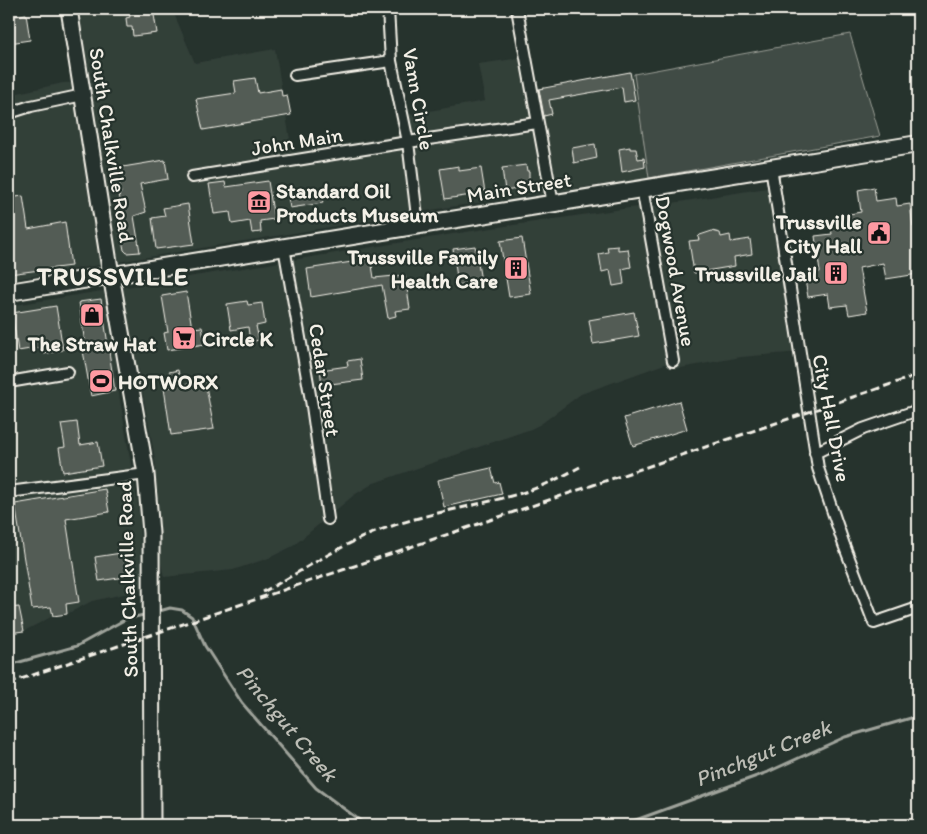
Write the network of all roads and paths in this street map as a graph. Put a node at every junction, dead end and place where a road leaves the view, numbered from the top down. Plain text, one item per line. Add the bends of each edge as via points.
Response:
1 (69, 9) edge
2 (388, 9) edge
3 (517, 9) edge
4 (391, 61) junction
5 (295, 76) dead end
6 (83, 95) junction
7 (9, 113) edge
8 (537, 123) junction
9 (408, 142) junction
10 (918, 144) edge
11 (771, 168) junction
12 (192, 177) dead end
13 (642, 188) junction
14 (553, 204) junction
15 (418, 225) junction
16 (284, 247) junction
17 (111, 275) junction
18 (9, 292) edge
19 (673, 361) dead end
20 (68, 372) dead end
21 (9, 382) edge
22 (918, 410) edge
23 (815, 453) junction
24 (146, 474) junction
25 (9, 492) edge
26 (328, 519) dead end
27 (918, 608) edge
28 (152, 825) edge

1 - 6 main road, South Chalkville Road
2 - 4 street, Vann Circle
3 - 8 street
4 - 5 street
4 - 9 street, Vann Circle
6 - 7 street
6 - 17 main road, South Chalkville Road
8 - 9 street, John Main
8 - 14 street
9 - 12 street, John Main
9 - 15 street, Vann Circle
10 - 11 main road, Main Street
11 - 13 main road, Main Street
11 - 23 street, City Hall Drive
13 - 14 main road, Main Street
13 - 19 street, Dogwood Avenue
14 - 15 main road, Main Street
15 - 16 main road, Main Street
16 - 17 main road, Main Street
16 - 26 street, Cedar Street
17 - 18 main road, Main Street
17 - 24 main road, South Chalkville Road
20 - 21 street
22 - 23 street via 863,428
23 - 27 street, City Hall Drive via 844,545 874,623
24 - 25 street
24 - 28 main road, South Chalkville Road via 151,533

